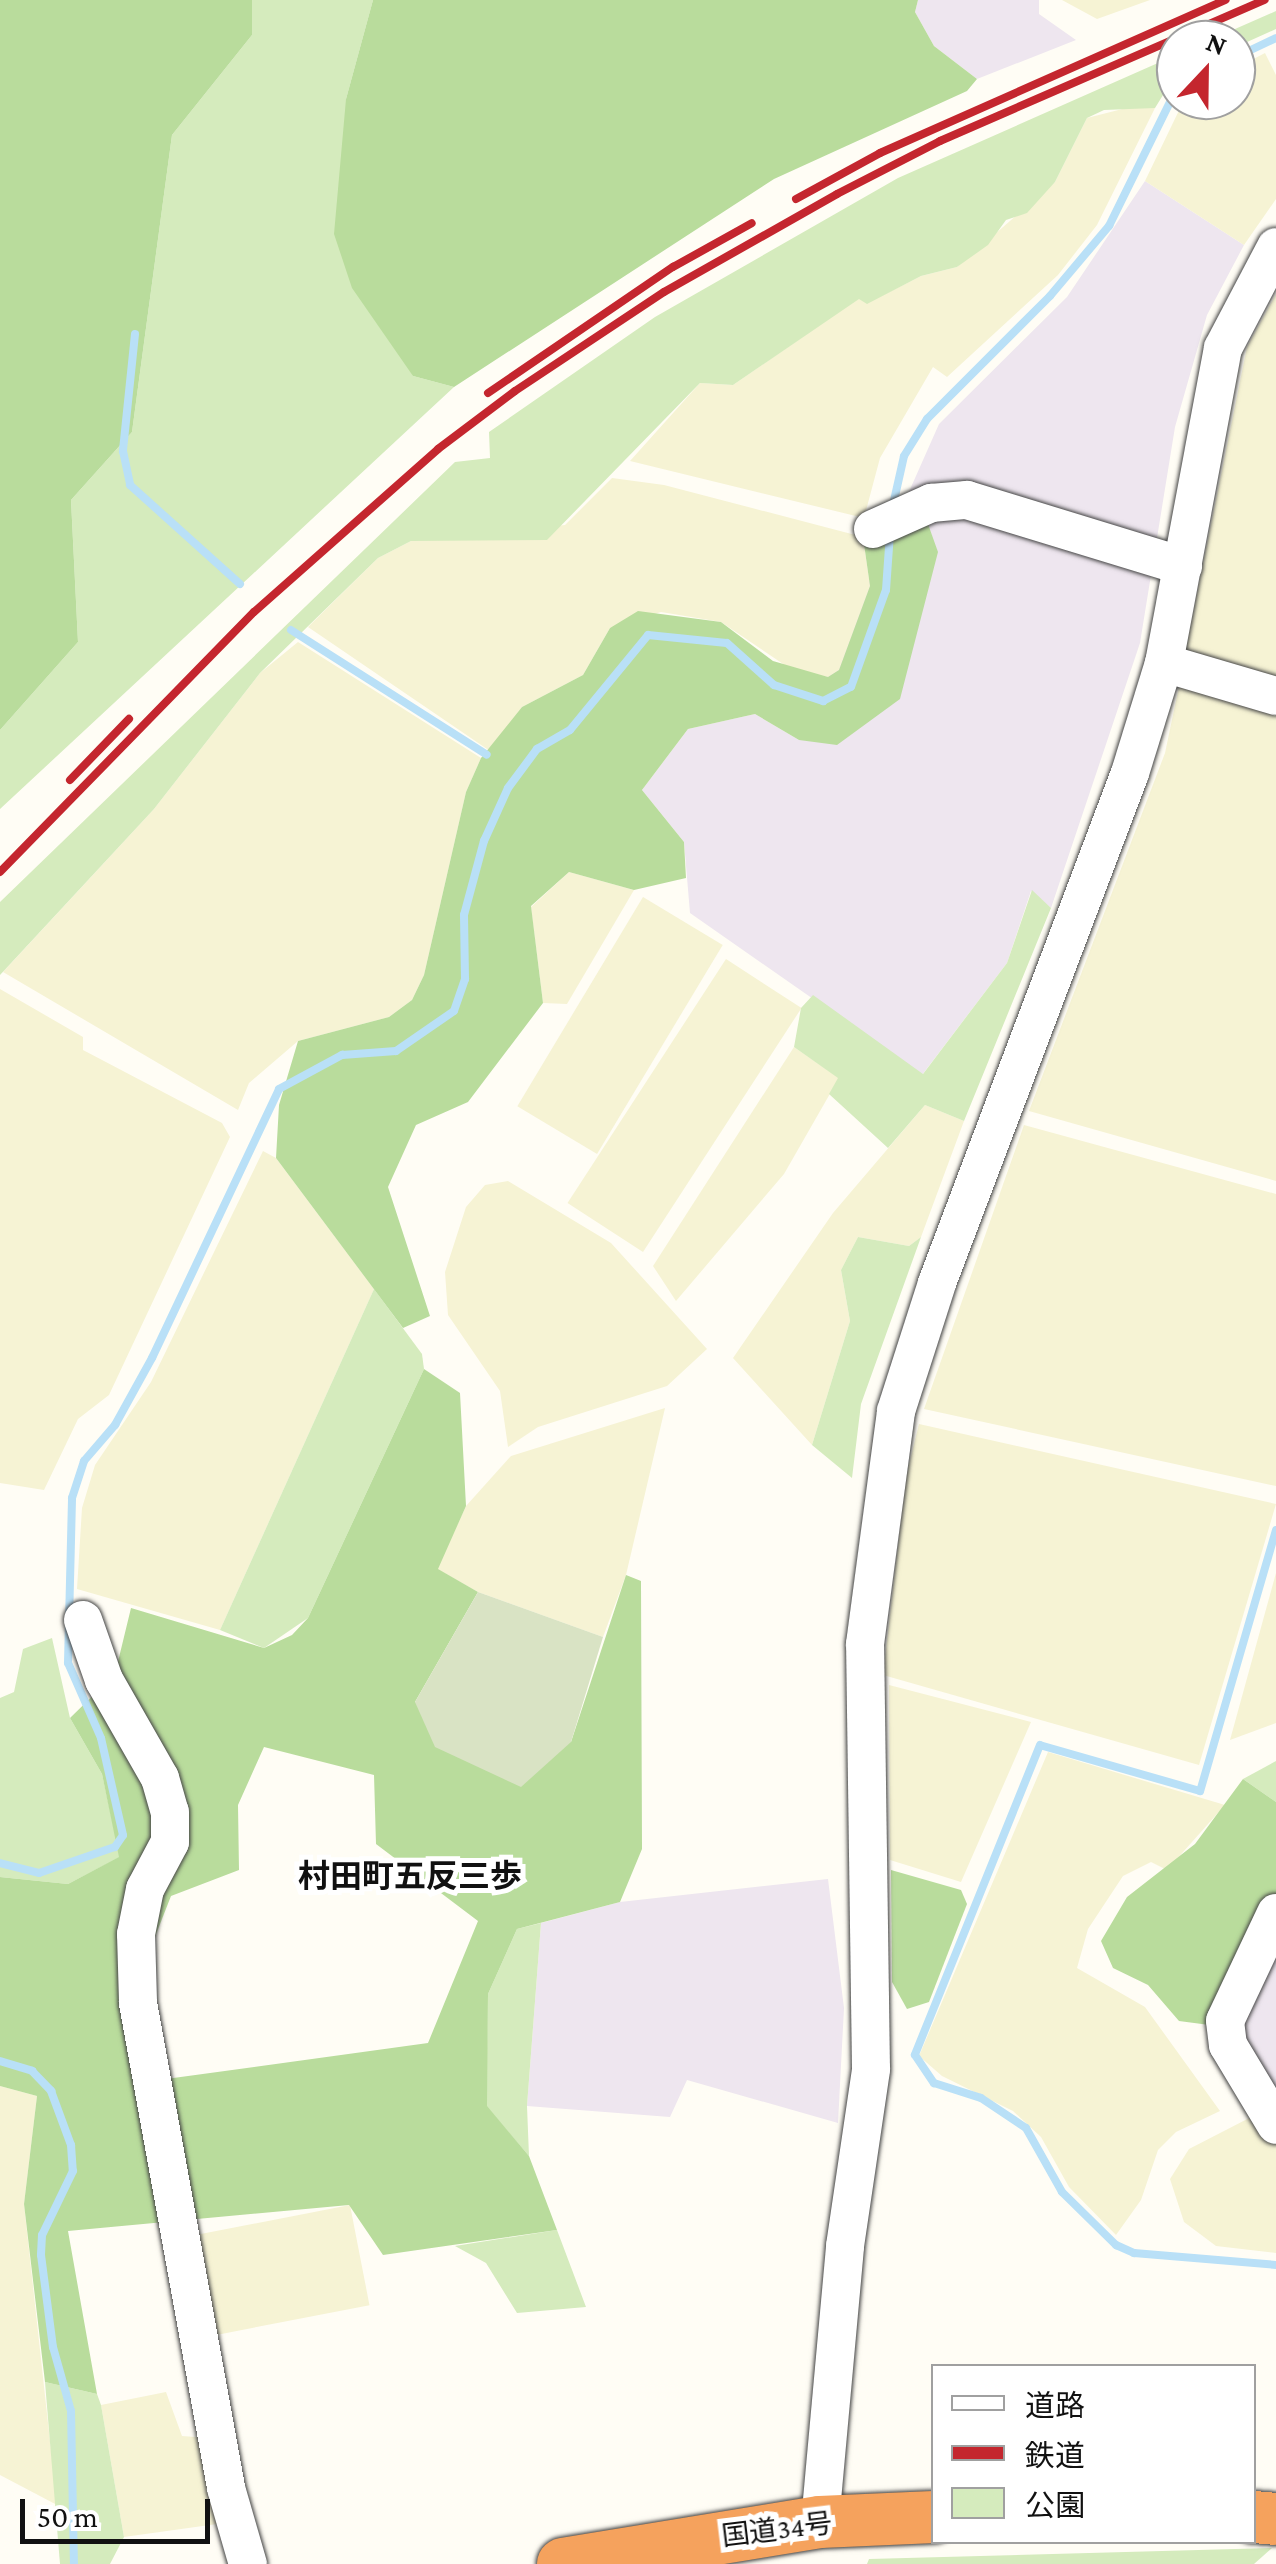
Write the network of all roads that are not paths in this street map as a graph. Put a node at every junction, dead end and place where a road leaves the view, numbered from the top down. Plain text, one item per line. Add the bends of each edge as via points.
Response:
1 (1276, 248) edge
2 (888, 524) dead end
3 (1182, 566) junction
4 (1164, 663) junction
5 (1276, 696) edge
6 (83, 1620) dead end
7 (1276, 1913) edge
8 (1276, 2125) edge
9 (931, 2517) edge
10 (820, 2522) junction
11 (624, 2558) edge
12 (248, 2564) edge
13 (563, 2564) edge

1 - 3 street via 1223,348
2 - 3 street via 931,504 967,500
3 - 4 street
4 - 5 street
4 - 10 street via 1130,773 936,1283 885,1467 864,1683 872,2070 846,2246
6 - 12 street via 104,1680 160,1778 170,1812 170,1842 144,1889 136,1934 138,2003 226,2488
7 - 8 street via 1225,2021 1228,2045
9 - 10 highway, 国道34号
10 - 11 highway, 国道34号
11 - 13 highway, 国道34号

